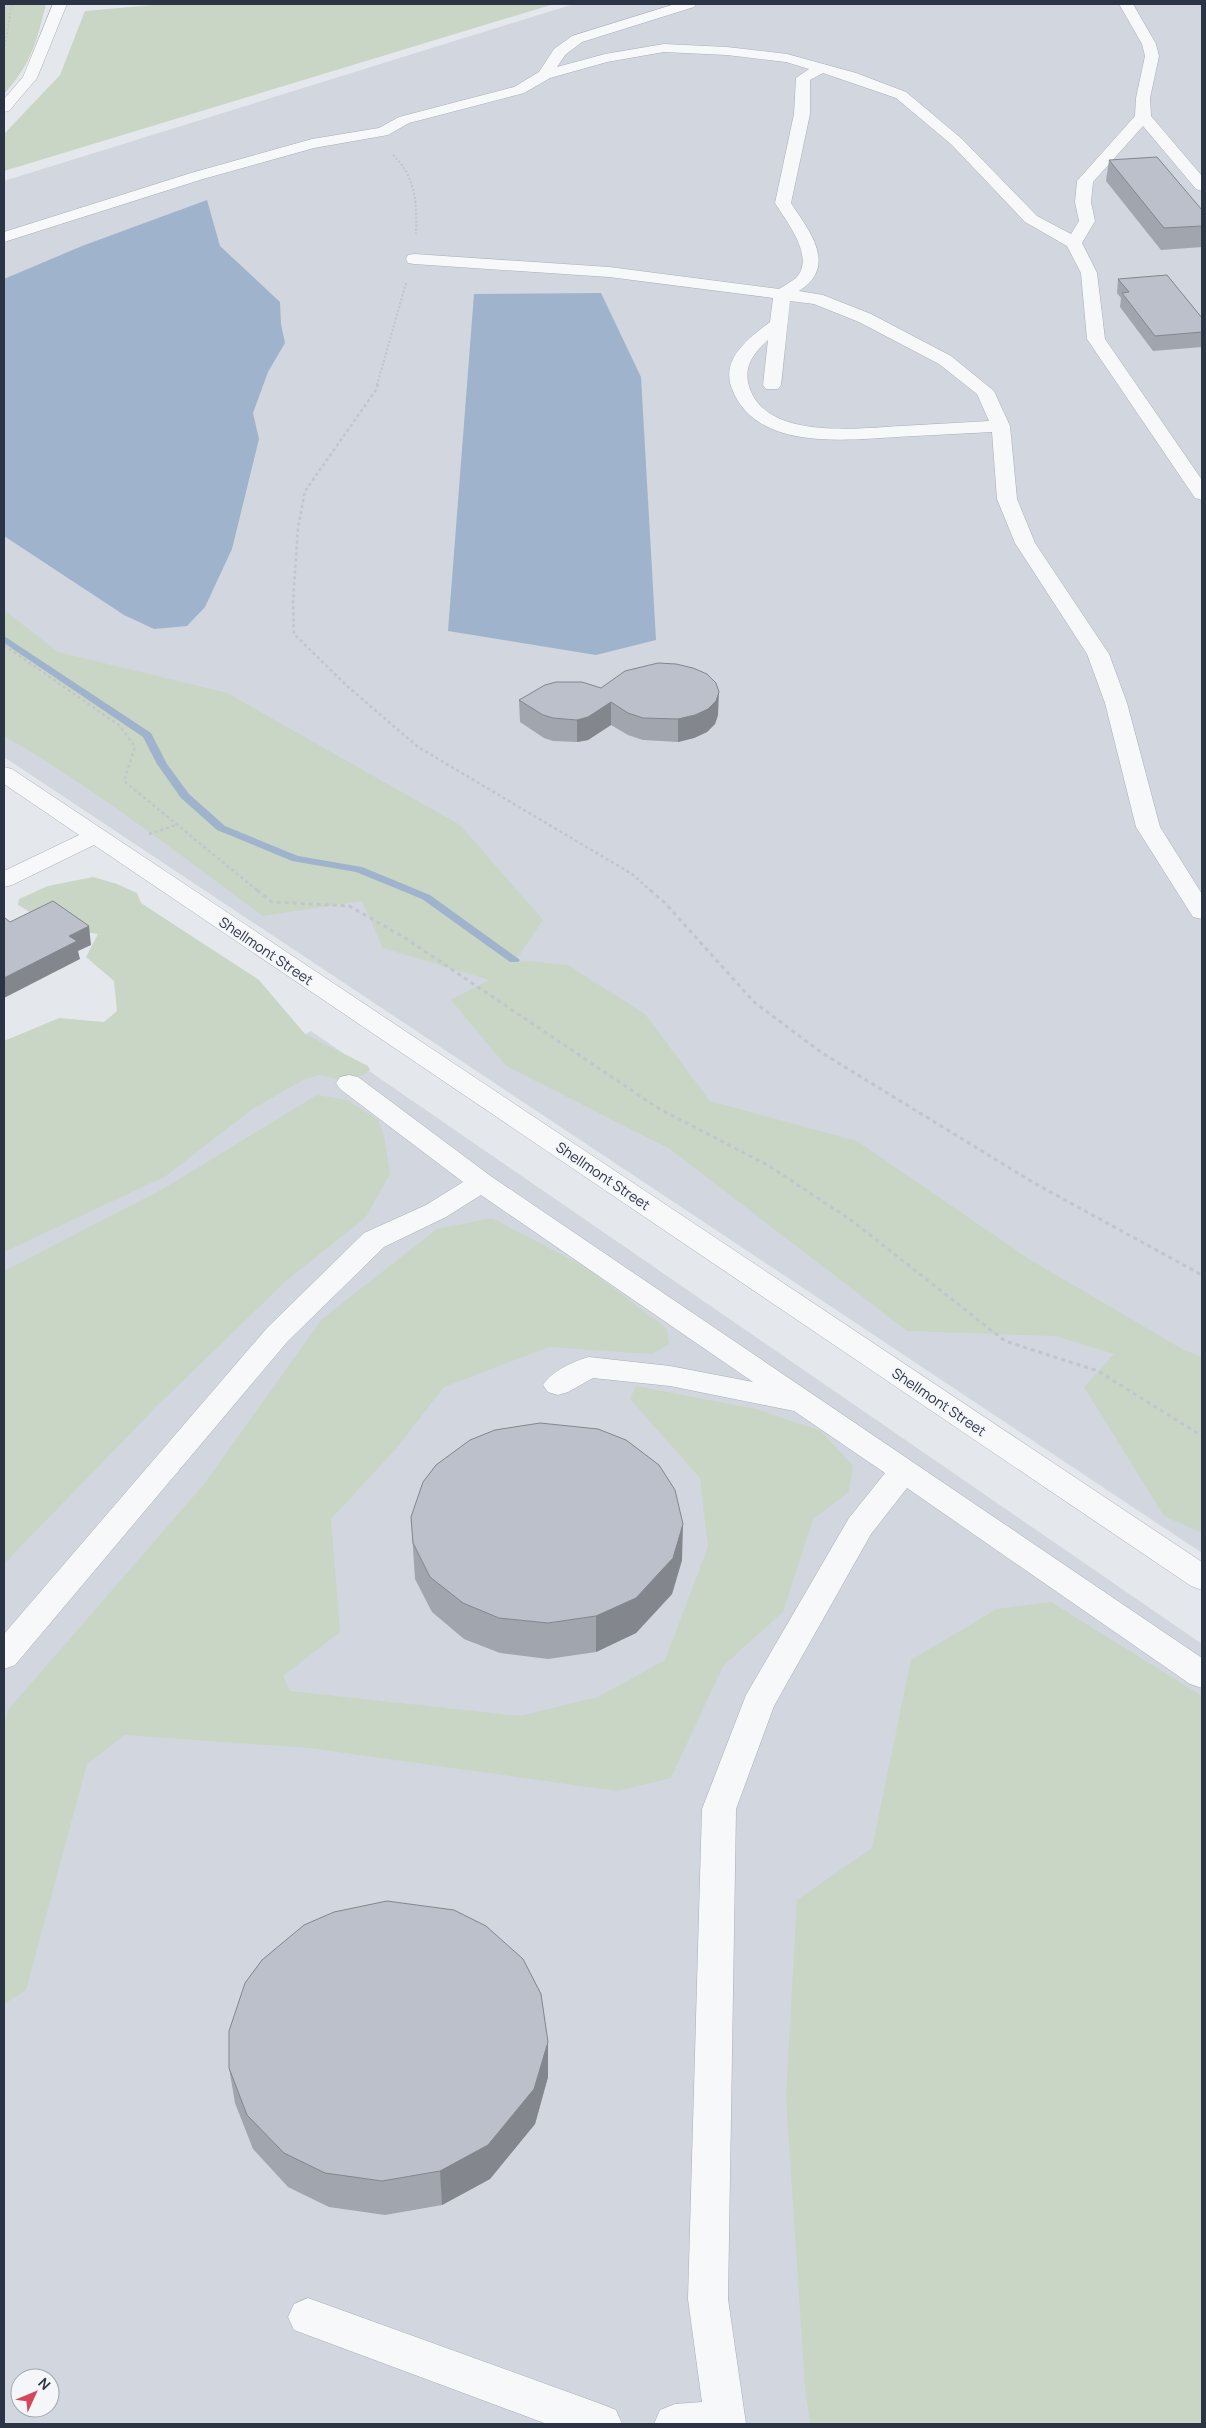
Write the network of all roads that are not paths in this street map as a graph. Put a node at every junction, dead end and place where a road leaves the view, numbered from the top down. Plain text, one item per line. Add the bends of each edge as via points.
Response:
1 (60, 4) edge
2 (689, 4) edge
3 (1126, 4) edge
4 (820, 68) junction
5 (545, 76) junction
6 (4, 108) edge
7 (1143, 117) junction
8 (197, 176) junction
9 (1202, 186) edge
10 (4, 224) edge
11 (4, 236) edge
12 (1074, 243) junction
13 (414, 259) road end
14 (782, 295) junction
15 (778, 325) junction
16 (772, 386) dead end
17 (1001, 426) junction
18 (1202, 494) edge
19 (4, 774) edge
20 (95, 836) junction
21 (4, 880) edge
22 (1202, 912) edge
23 (349, 1083) dead end
24 (482, 1183) junction
25 (558, 1385) dead end
26 (804, 1403) junction
27 (904, 1470) junction
28 (1202, 1578) edge
29 (4, 1656) edge
30 (1202, 1675) edge
31 (308, 2317) dead end
32 (726, 2422) edge
33 (601, 2424) edge
34 (675, 2424) edge

1 - 6 street via 30,78
2 - 5 street via 577,39 559,52
3 - 7 street via 1149,44 1152,56 1143,98
4 - 5 street via 765,55 664,48 605,58
4 - 12 street via 901,95 957,142 1032,218
4 - 14 street via 803,78 802,114 783,204 810,249 811,264 805,278
5 - 8 street via 519,90 404,120 383,132 312,144
7 - 9 street
7 - 12 street via 1085,181 1083,202 1087,222
8 - 10 street via 130,190
8 - 11 street
12 - 18 street via 1089,273 1096,339
13 - 14 street via 609,272
14 - 15 street
14 - 17 street via 817,299 866,318 945,360 985,391
15 - 16 street
15 - 17 street via 752,344 740,362 737,378 743,395 756,411 772,422 795,430 840,434
17 - 22 street via 1007,499 1025,543 1098,654 1116,703 1148,827
19 - 20 street, Shellmont Street
20 - 21 street
20 - 28 street, Shellmont Street
23 - 24 street
24 - 26 street
24 - 29 street via 436,1211 374,1240 277,1335
25 - 26 street via 588,1367 670,1376
26 - 27 street
27 - 30 street
27 - 32 street via 860,1526 758,1704 719,1809 708,2299
31 - 33 street
32 - 34 street

